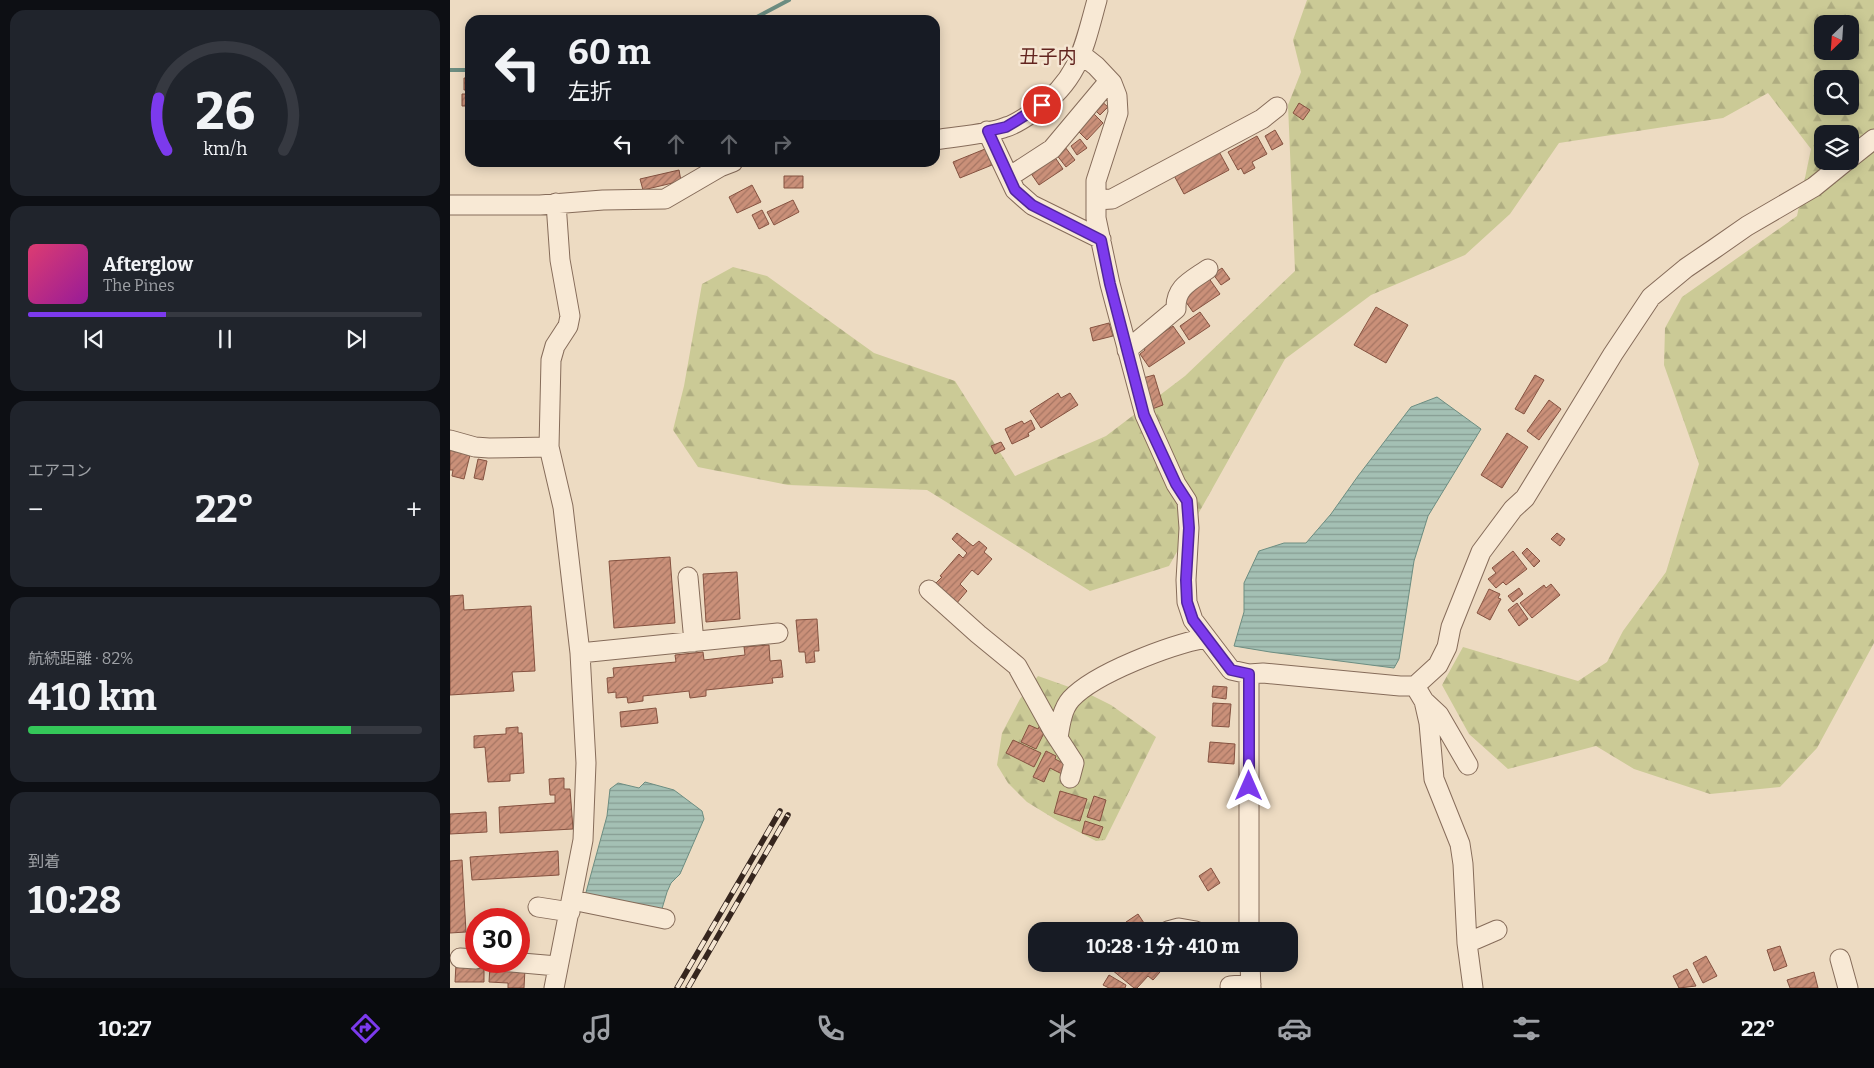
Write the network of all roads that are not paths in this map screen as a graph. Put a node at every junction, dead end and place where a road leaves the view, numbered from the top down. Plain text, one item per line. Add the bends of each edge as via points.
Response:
1 (1097, 0) edge
2 (1082, 55) junction
3 (1109, 81) junction
4 (1277, 107) dead end
5 (988, 131) junction
6 (940, 139) edge
7 (1874, 140) edge
8 (1859, 151) edge
9 (720, 167) edge
10 (1835, 170) edge
11 (1009, 177) junction
12 (1096, 200) junction
13 (556, 203) junction
14 (450, 205) edge
15 (1101, 240) junction
16 (1208, 268) dead end
17 (1127, 350) junction
18 (450, 440) edge
19 (549, 447) junction
20 (688, 577) dead end
21 (929, 590) dead end
22 (778, 633) dead end
23 (1206, 638) junction
24 (694, 642) junction
25 (580, 653) junction
26 (1249, 674) junction
27 (1419, 694) junction
28 (1058, 738) junction
29 (1468, 765) dead end
30 (1070, 778) dead end
31 (571, 906) junction
32 (538, 907) dead end
33 (665, 918) dead end
34 (1249, 922) edge
35 (1497, 930) dead end
36 (1467, 943) junction
37 (1840, 959) dead end
38 (530, 964) edge
39 (557, 966) junction
40 (1250, 972) edge
41 (1230, 986) dead end
42 (1251, 986) edge
43 (554, 988) edge
44 (1473, 988) edge
45 (1848, 988) edge

1 - 2 street
2 - 3 street
2 - 5 street via 1066,82 1042,105 1006,127
3 - 11 street via 1052,149
3 - 12 street via 1117,96 1118,112 1096,181
4 - 12 street via 1262,119 1112,199
5 - 6 street
5 - 11 street
7 - 8 street
9 - 13 street via 665,199
10 - 27 street via 1814,187 1714,248 1652,297 1613,354 1525,498 1480,552 1447,647
11 - 15 street via 1015,190 1032,205
12 - 15 street
13 - 14 street
13 - 19 street via 560,260 570,316 551,360
15 - 17 street
16 - 17 street via 1179,290 1176,310
17 - 23 street via 1144,415 1187,501 1187,602 1193,620
18 - 19 street via 489,448
19 - 25 street via 563,507
20 - 24 street
21 - 28 street via 1016,666
22 - 24 street
23 - 26 street via 1231,670
23 - 28 street via 1162,651 1086,685 1070,700 1061,719
24 - 25 street
25 - 31 street via 586,763 583,840
26 - 27 street via 1400,686
26 - 34 street
27 - 29 street via 1439,715
27 - 36 street via 1429,723 1434,779 1460,844
28 - 30 street via 1074,763
31 - 32 street
31 - 33 street
31 - 39 street
35 - 36 street
36 - 44 street
37 - 45 street
38 - 39 street
39 - 43 street
40 - 42 street
41 - 42 street

